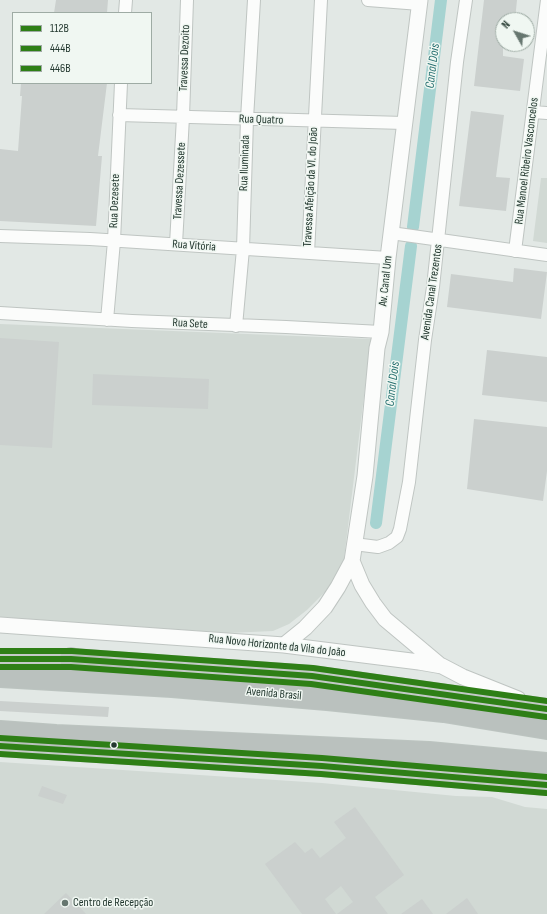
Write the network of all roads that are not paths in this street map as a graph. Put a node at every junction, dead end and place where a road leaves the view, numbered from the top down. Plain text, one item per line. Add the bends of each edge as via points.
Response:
1 (126, 0) edge
2 (188, 0) edge
3 (254, 0) edge
4 (321, 0) edge
5 (368, 0) edge
6 (466, 0) edge
7 (547, 0) edge
8 (420, 2) edge
9 (125, 12) edge
10 (121, 84) edge
11 (534, 112) junction
12 (547, 113) edge
13 (119, 114) junction
14 (183, 117) junction
15 (247, 119) junction
16 (315, 121) junction
17 (404, 123) junction
18 (391, 233) junction
19 (0, 236) edge
20 (114, 241) junction
21 (439, 241) junction
22 (176, 244) junction
23 (242, 249) junction
24 (515, 251) junction
25 (308, 253) junction
26 (547, 255) edge
27 (388, 258) junction
28 (0, 313) edge
29 (107, 320) junction
30 (236, 326) junction
31 (381, 332) junction
32 (354, 544) junction
33 (352, 562) junction
34 (0, 624) edge
35 (284, 645) junction
36 (0, 659) edge
37 (71, 660) junction
38 (442, 666) junction
39 (0, 676) edge
40 (172, 686) junction
41 (546, 715) edge
42 (0, 732) edge
43 (0, 746) edge
44 (547, 764) edge
45 (547, 785) edge

1 - 9 street
2 - 14 street, Travessa Dezoito
3 - 15 street, Rua Iluminada
4 - 16 street, Travessa Afeição da Vl. do João
5 - 8 street
6 - 21 street, Avenida Canal Trezentos via 457,62
7 - 11 street, Rua Manoel Ribeiro Vasconcelos
8 - 17 street, Av. Canal Um
10 - 13 street, Rua Dezesete
11 - 12 street
11 - 24 street, Rua Manoel Ribeiro Vasconcelos
13 - 14 street, Rua Quatro
13 - 20 street, Rua Dezesete
14 - 15 street, Rua Quatro
14 - 22 street, Travessa Dezessete
15 - 16 street, Rua Quatro
15 - 23 street, Rua Iluminada
16 - 17 street, Rua Quatro
16 - 25 street, Travessa Afeição da Vl. do João
17 - 18 street, Av. Canal Um
18 - 21 street
18 - 27 street, Av. Canal Um
19 - 20 street, Rua Vitória
20 - 22 street, Rua Vitória
20 - 29 street, Rua Dezesete
21 - 24 street
21 - 32 street, Avenida Canal Trezentos via 409,482 400,529 397,537 378,547
22 - 23 street, Rua Vitória
23 - 25 street, Rua Vitória
23 - 30 street, Rua Iluminada
24 - 26 street
25 - 27 street, Rua Vitória
27 - 31 street, Av. Canal Um
28 - 29 street, Rua Sete
29 - 30 street, Rua Sete
30 - 31 street, Rua Sete
31 - 32 street, Av. Canal Um via 377,348 365,476
32 - 33 street, Av. Canal Um
33 - 35 street via 325,607
33 - 38 street via 372,603 385,619
34 - 35 street, Rua Novo Horizonte da Vila do João
35 - 38 street, Rua Novo Horizonte da Vila do João
36 - 37 highway, Avenida Brasil
37 - 40 highway
37 - 41 highway, Avenida Brasil via 312,676
38 - 41 street, Rua Novo Horizonte da Vila do João
39 - 40 highway, Avenida Brasil
40 - 41 highway, Avenida Brasil via 444,711
42 - 44 highway via 429,753
43 - 45 highway via 322,766

